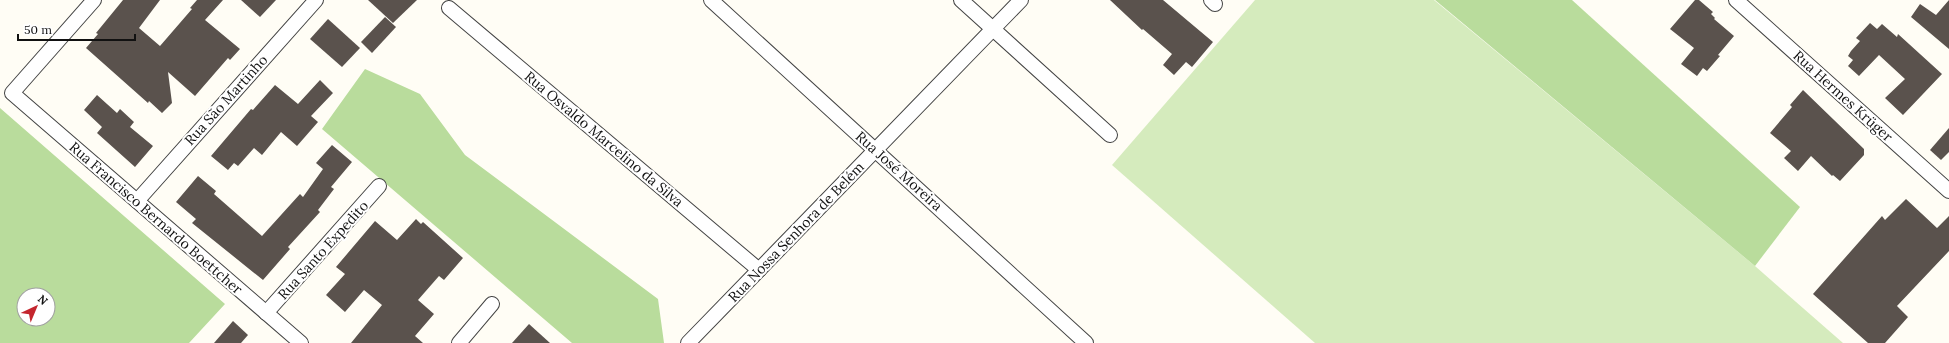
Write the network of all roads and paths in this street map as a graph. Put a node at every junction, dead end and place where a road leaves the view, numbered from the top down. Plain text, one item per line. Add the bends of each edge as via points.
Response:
1 (94, 0) edge
2 (316, 0) edge
3 (711, 0) edge
4 (961, 0) edge
5 (1021, 0) edge
6 (1736, 0) edge
7 (449, 8) dead end
8 (993, 29) junction
9 (1110, 135) dead end
10 (875, 150) junction
11 (379, 186) dead end
12 (1949, 192) edge
13 (137, 201) junction
14 (759, 270) junction
15 (492, 304) dead end
16 (266, 313) junction
17 (301, 343) edge
18 (459, 343) edge
19 (688, 343) edge
20 (1086, 343) edge

1 - 13 street, Rua Francisco Bernardo Boettcher via 12,93
2 - 13 street, Rua São Martinho
3 - 10 street, Rua José Moreira
4 - 8 street
5 - 8 street, Rua Nossa Senhora de Belém
6 - 12 street, Rua Hermes Krüger
7 - 14 street, Rua Osvaldo Marcelino da Silva
8 - 9 street
8 - 10 street, Rua Nossa Senhora de Belém
10 - 14 street, Rua Nossa Senhora de Belém
10 - 20 street, Rua José Moreira
11 - 16 street, Rua Santo Expedito
13 - 16 street, Rua Francisco Bernardo Boettcher
14 - 19 street, Rua Nossa Senhora de Belém
15 - 18 street
16 - 17 street, Rua Francisco Bernardo Boettcher

